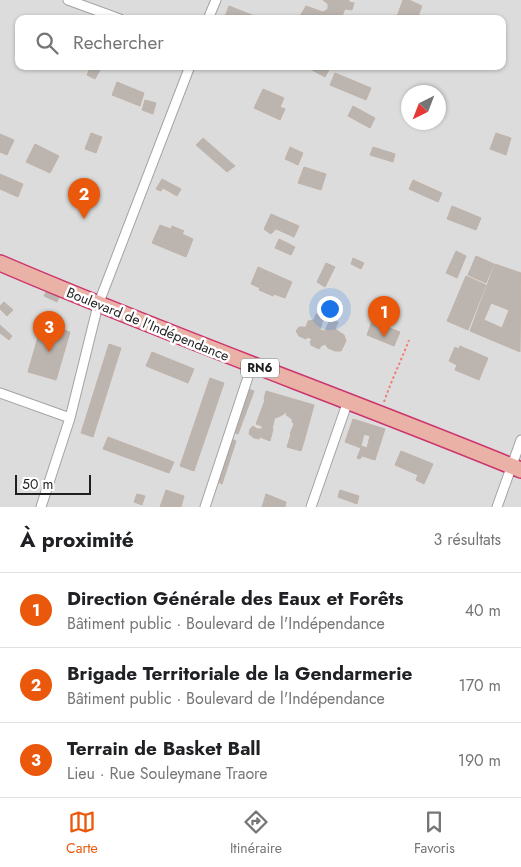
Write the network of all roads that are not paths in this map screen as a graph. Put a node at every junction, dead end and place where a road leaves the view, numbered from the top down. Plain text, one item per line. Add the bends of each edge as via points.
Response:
1 (68, 0) edge
2 (216, 0) edge
3 (109, 15) edge
4 (210, 15) edge
5 (188, 70) edge
6 (0, 263) edge
7 (98, 305) junction
8 (252, 365) junction
9 (0, 392) edge
10 (348, 401) junction
11 (70, 418) junction
12 (521, 440) edge
13 (516, 468) edge
14 (41, 507) edge
15 (205, 507) edge
16 (311, 507) edge
17 (497, 507) edge

1 - 3 street
2 - 4 street
5 - 7 street
6 - 7 highway, Boulevard de l'Indépendance / RN6
7 - 8 highway, Boulevard de l'Indépendance / RN6
7 - 11 street
8 - 10 highway, Boulevard de l'Indépendance / RN6
8 - 15 street
9 - 11 street
10 - 13 highway, Boulevard de l'Indépendance / RN6
10 - 16 street
11 - 14 street
12 - 13 street
13 - 17 street

